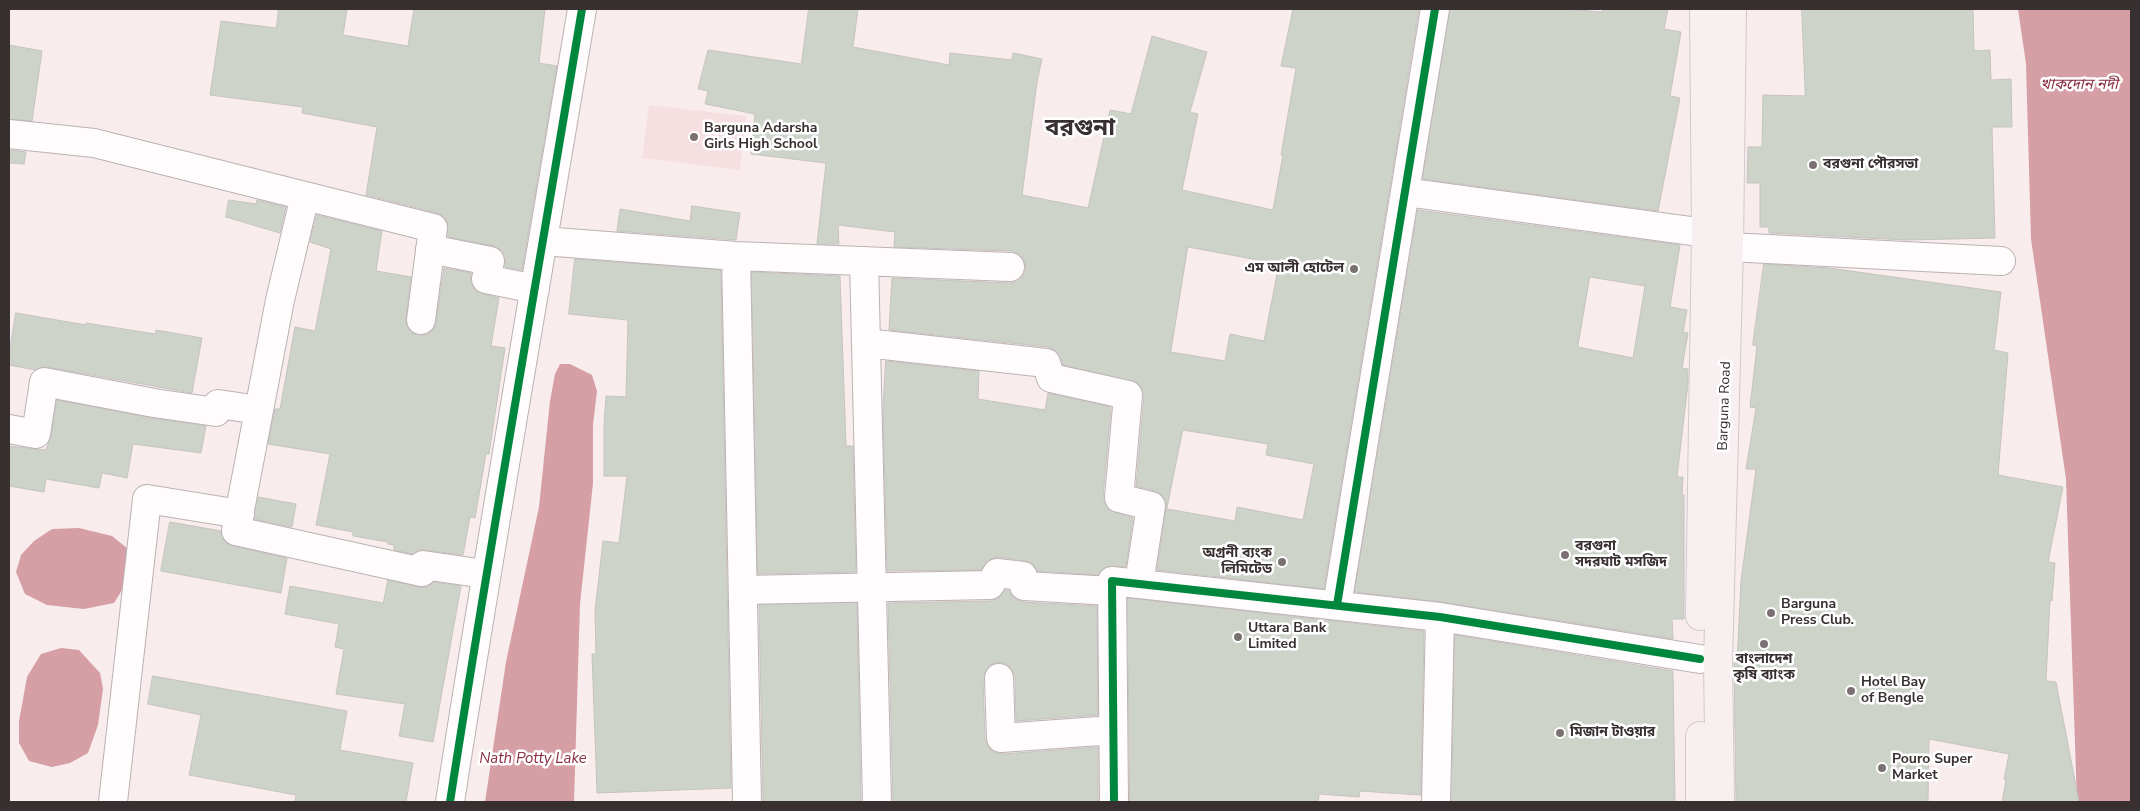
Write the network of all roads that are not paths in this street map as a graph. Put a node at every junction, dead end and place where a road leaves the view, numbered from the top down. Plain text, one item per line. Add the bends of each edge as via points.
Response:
1 (582, 9) edge
2 (1435, 9) edge
3 (1704, 9) edge
4 (1732, 9) edge
5 (9, 134) edge
6 (1405, 192) junction
7 (305, 196) junction
8 (1706, 233) junction
9 (543, 241) junction
10 (1729, 247) junction
11 (430, 249) junction
12 (736, 256) junction
13 (864, 261) junction
14 (2001, 261) dead end
15 (1010, 267) dead end
16 (535, 289) junction
17 (421, 320) dead end
18 (866, 344) junction
19 (259, 410) junction
20 (9, 429) edge
21 (240, 514) junction
22 (485, 574) junction
23 (1139, 583) junction
24 (871, 588) junction
25 (744, 590) junction
26 (1112, 591) junction
27 (1337, 605) junction
28 (1440, 616) junction
29 (1700, 659) junction
30 (999, 678) dead end
31 (1113, 730) junction
32 (113, 802) edge
33 (450, 802) edge
34 (747, 802) edge
35 (877, 802) edge
36 (1114, 802) edge
37 (1436, 802) edge
38 (1700, 802) edge
39 (1720, 802) edge

1 - 9 street
2 - 6 street
3 - 8 main road, Barguna Road
4 - 10 main road, Barguna Road
5 - 7 street via 94,143
6 - 8 street
6 - 27 street
7 - 11 street via 433,228
7 - 19 street via 280,300
8 - 29 main road, Barguna Road
9 - 12 street
9 - 16 street
10 - 14 street
10 - 39 main road, Barguna Road via 1718,663
11 - 16 street via 490,261 486,279
11 - 17 street
12 - 13 street
12 - 25 street
13 - 15 street
13 - 18 street
16 - 22 street
18 - 23 street via 1046,363 1051,378 1128,395 1119,498 1152,506
18 - 24 street
19 - 20 street via 218,404 216,412 44,382 36,434
19 - 21 street
21 - 22 street via 236,531 422,572 423,565
21 - 32 street via 147,498
22 - 33 street
23 - 26 street via 1112,580
23 - 27 street
24 - 25 street
24 - 26 street via 990,585 997,573 1023,576 1024,586
24 - 35 street
25 - 34 street
26 - 31 street
27 - 28 street
28 - 29 street
28 - 37 street
29 - 38 main road, Barguna Road
30 - 31 street via 1002,738
31 - 36 street

